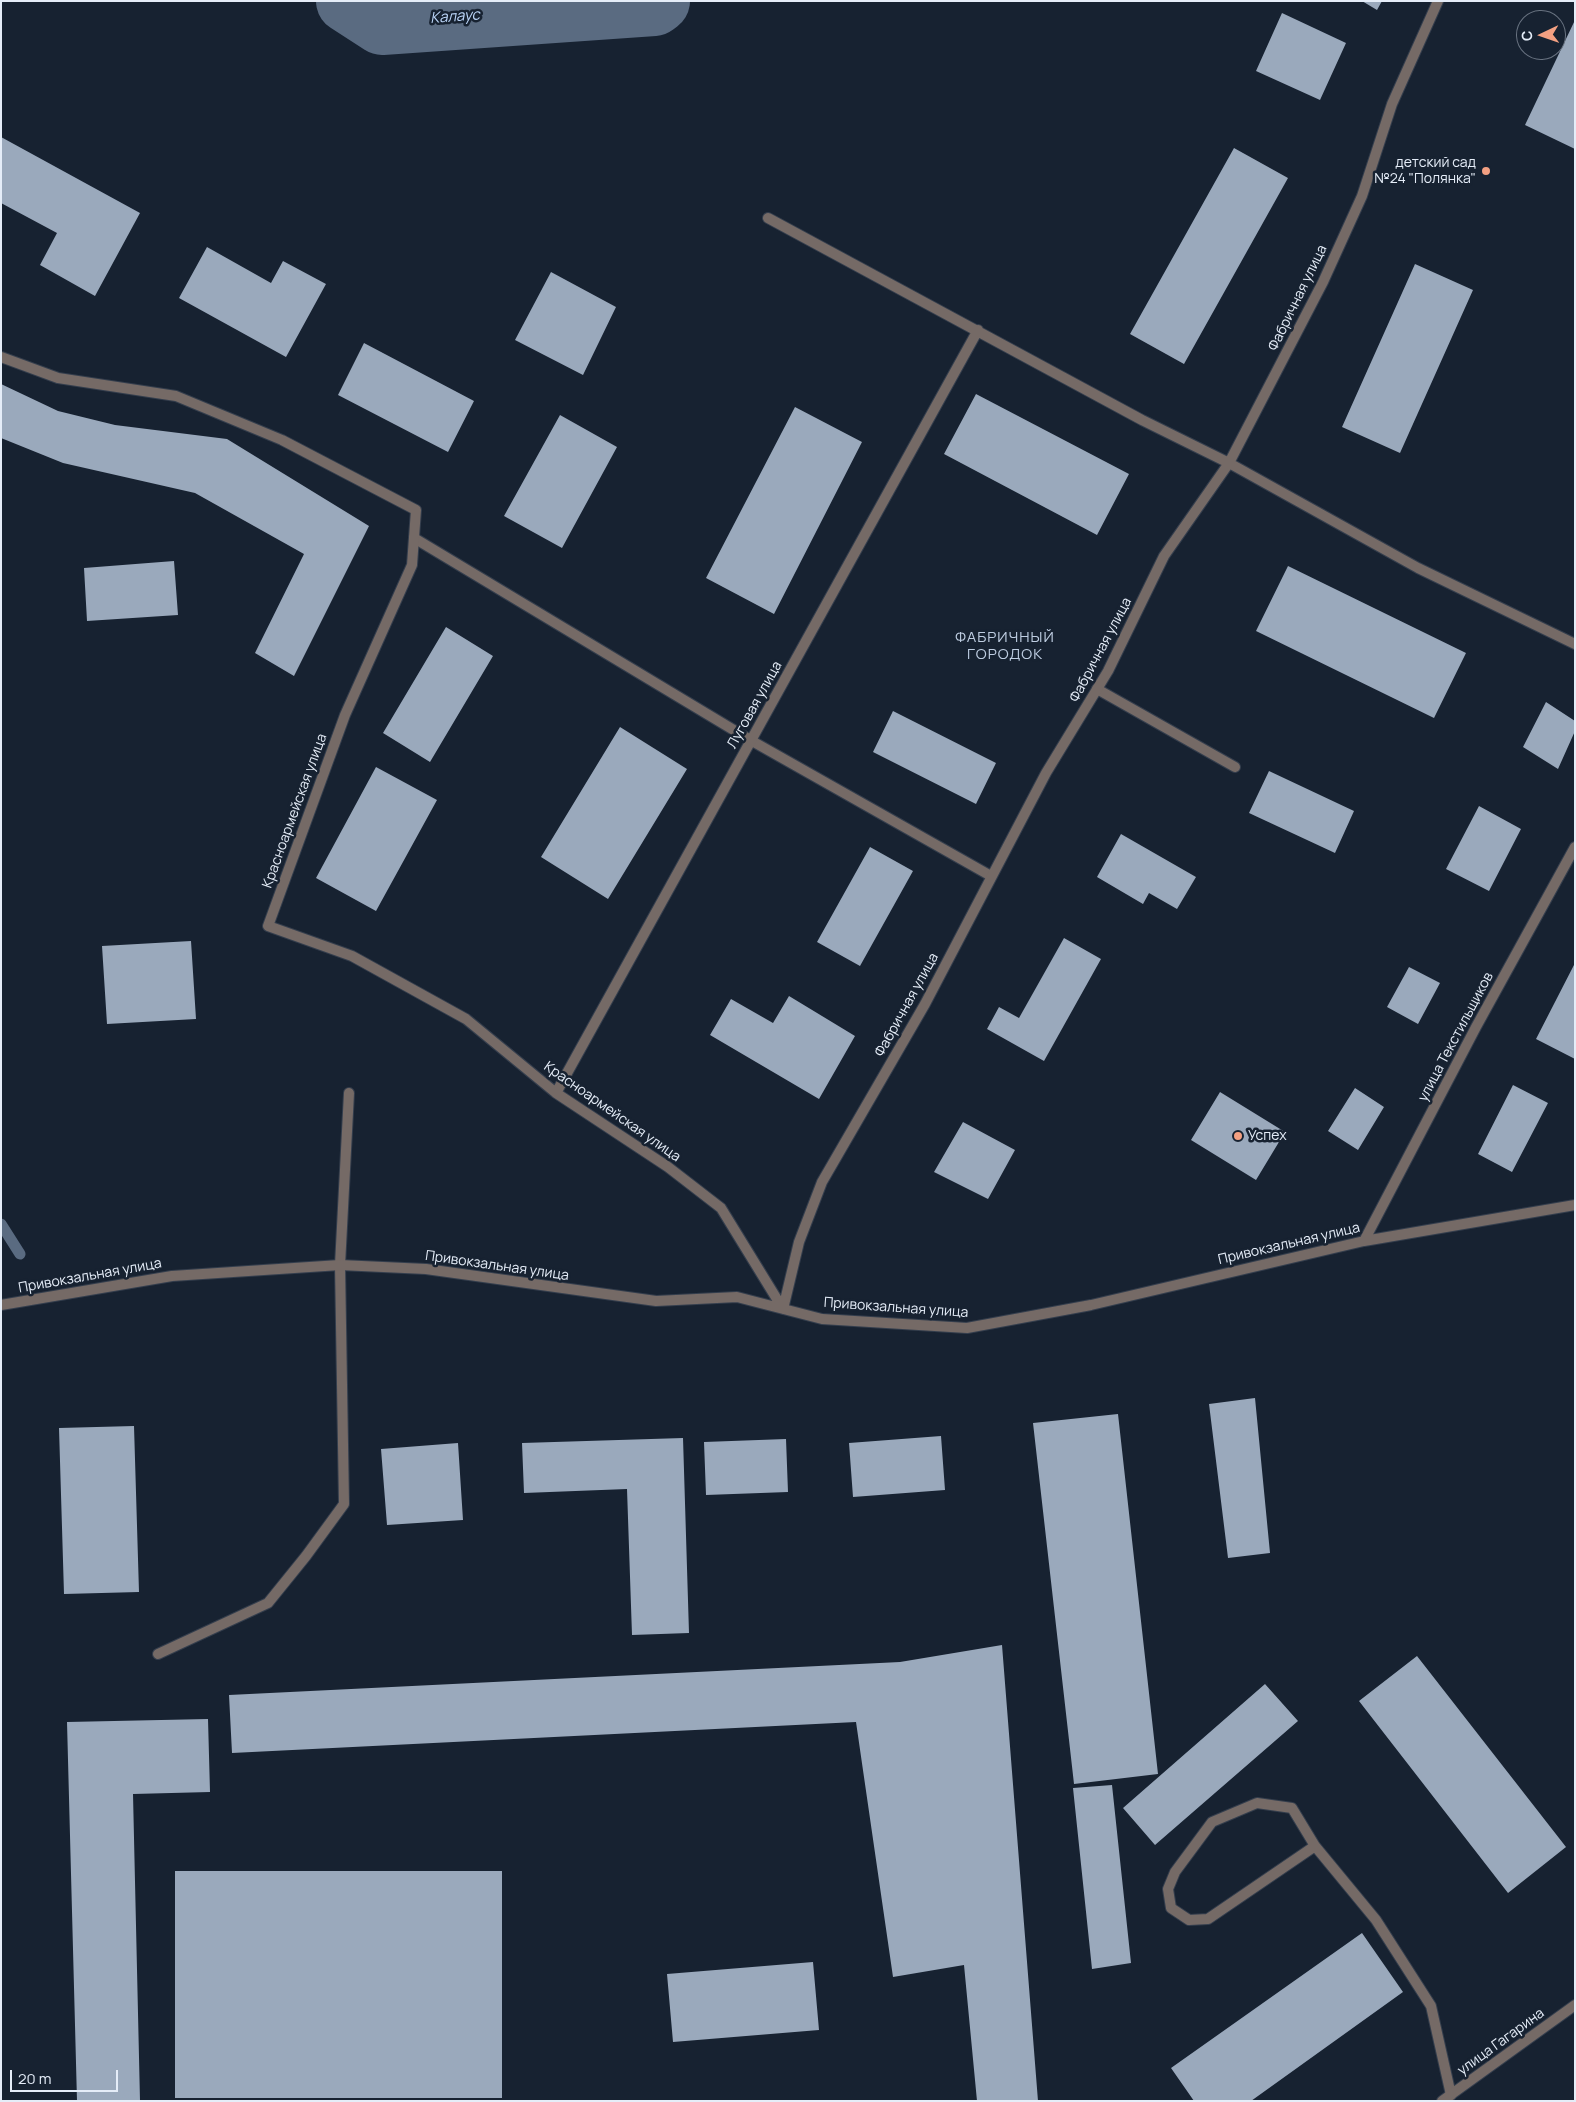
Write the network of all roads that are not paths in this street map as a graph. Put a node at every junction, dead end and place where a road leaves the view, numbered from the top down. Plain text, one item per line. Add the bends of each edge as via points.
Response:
1 (1438, 1) edge
2 (768, 218) dead end
3 (978, 330) junction
4 (1, 357) edge
5 (1229, 463) junction
6 (414, 538) junction
7 (1575, 644) edge
8 (1097, 689) junction
9 (752, 740) junction
10 (1235, 767) dead end
11 (1575, 847) edge
12 (991, 876) junction
13 (349, 1093) dead end
14 (556, 1093) junction
15 (1575, 1205) edge
16 (1364, 1241) junction
17 (340, 1265) junction
18 (1, 1305) edge
19 (783, 1309) junction
20 (158, 1654) dead end
21 (1315, 1846) junction
22 (1575, 2005) edge
23 (1447, 2098) edge

1 - 5 street, Фабричная улица via 1392,104 1362,196 1322,282
2 - 3 street
3 - 5 street via 1142,420
3 - 9 street, Луговая улица
4 - 6 street, Красноармейская улица via 58,378 176,396 282,440 416,510
5 - 7 street via 1418,568
5 - 8 street, Фабричная улица via 1164,556
6 - 9 street
6 - 14 street, Красноармейская улица via 412,565 344,715 268,926 352,956 466,1019
8 - 10 street
8 - 12 street, Фабричная улица
9 - 12 street
9 - 14 street, Луговая улица
11 - 16 street, улица Текстильщиков
12 - 19 street, Фабричная улица via 925,1004 822,1182 799,1242
13 - 17 street
14 - 19 street, Красноармейская улица via 668,1167 721,1208
15 - 16 street, Привокзальная улица
16 - 19 street, Привокзальная улица via 1092,1305 967,1328 822,1319
17 - 18 street, Привокзальная улица via 172,1276
17 - 19 street, Привокзальная улица via 426,1269 656,1301 737,1297
17 - 20 street via 344,1504 268,1603
21 - 21 street via 1292,1808 1257,1804 1212,1822 1175,1872 1168,1889 1172,1908 1189,1920 1208,1919
21 - 23 street via 1376,1920 1431,2006
22 - 23 street, улица Гагарина

